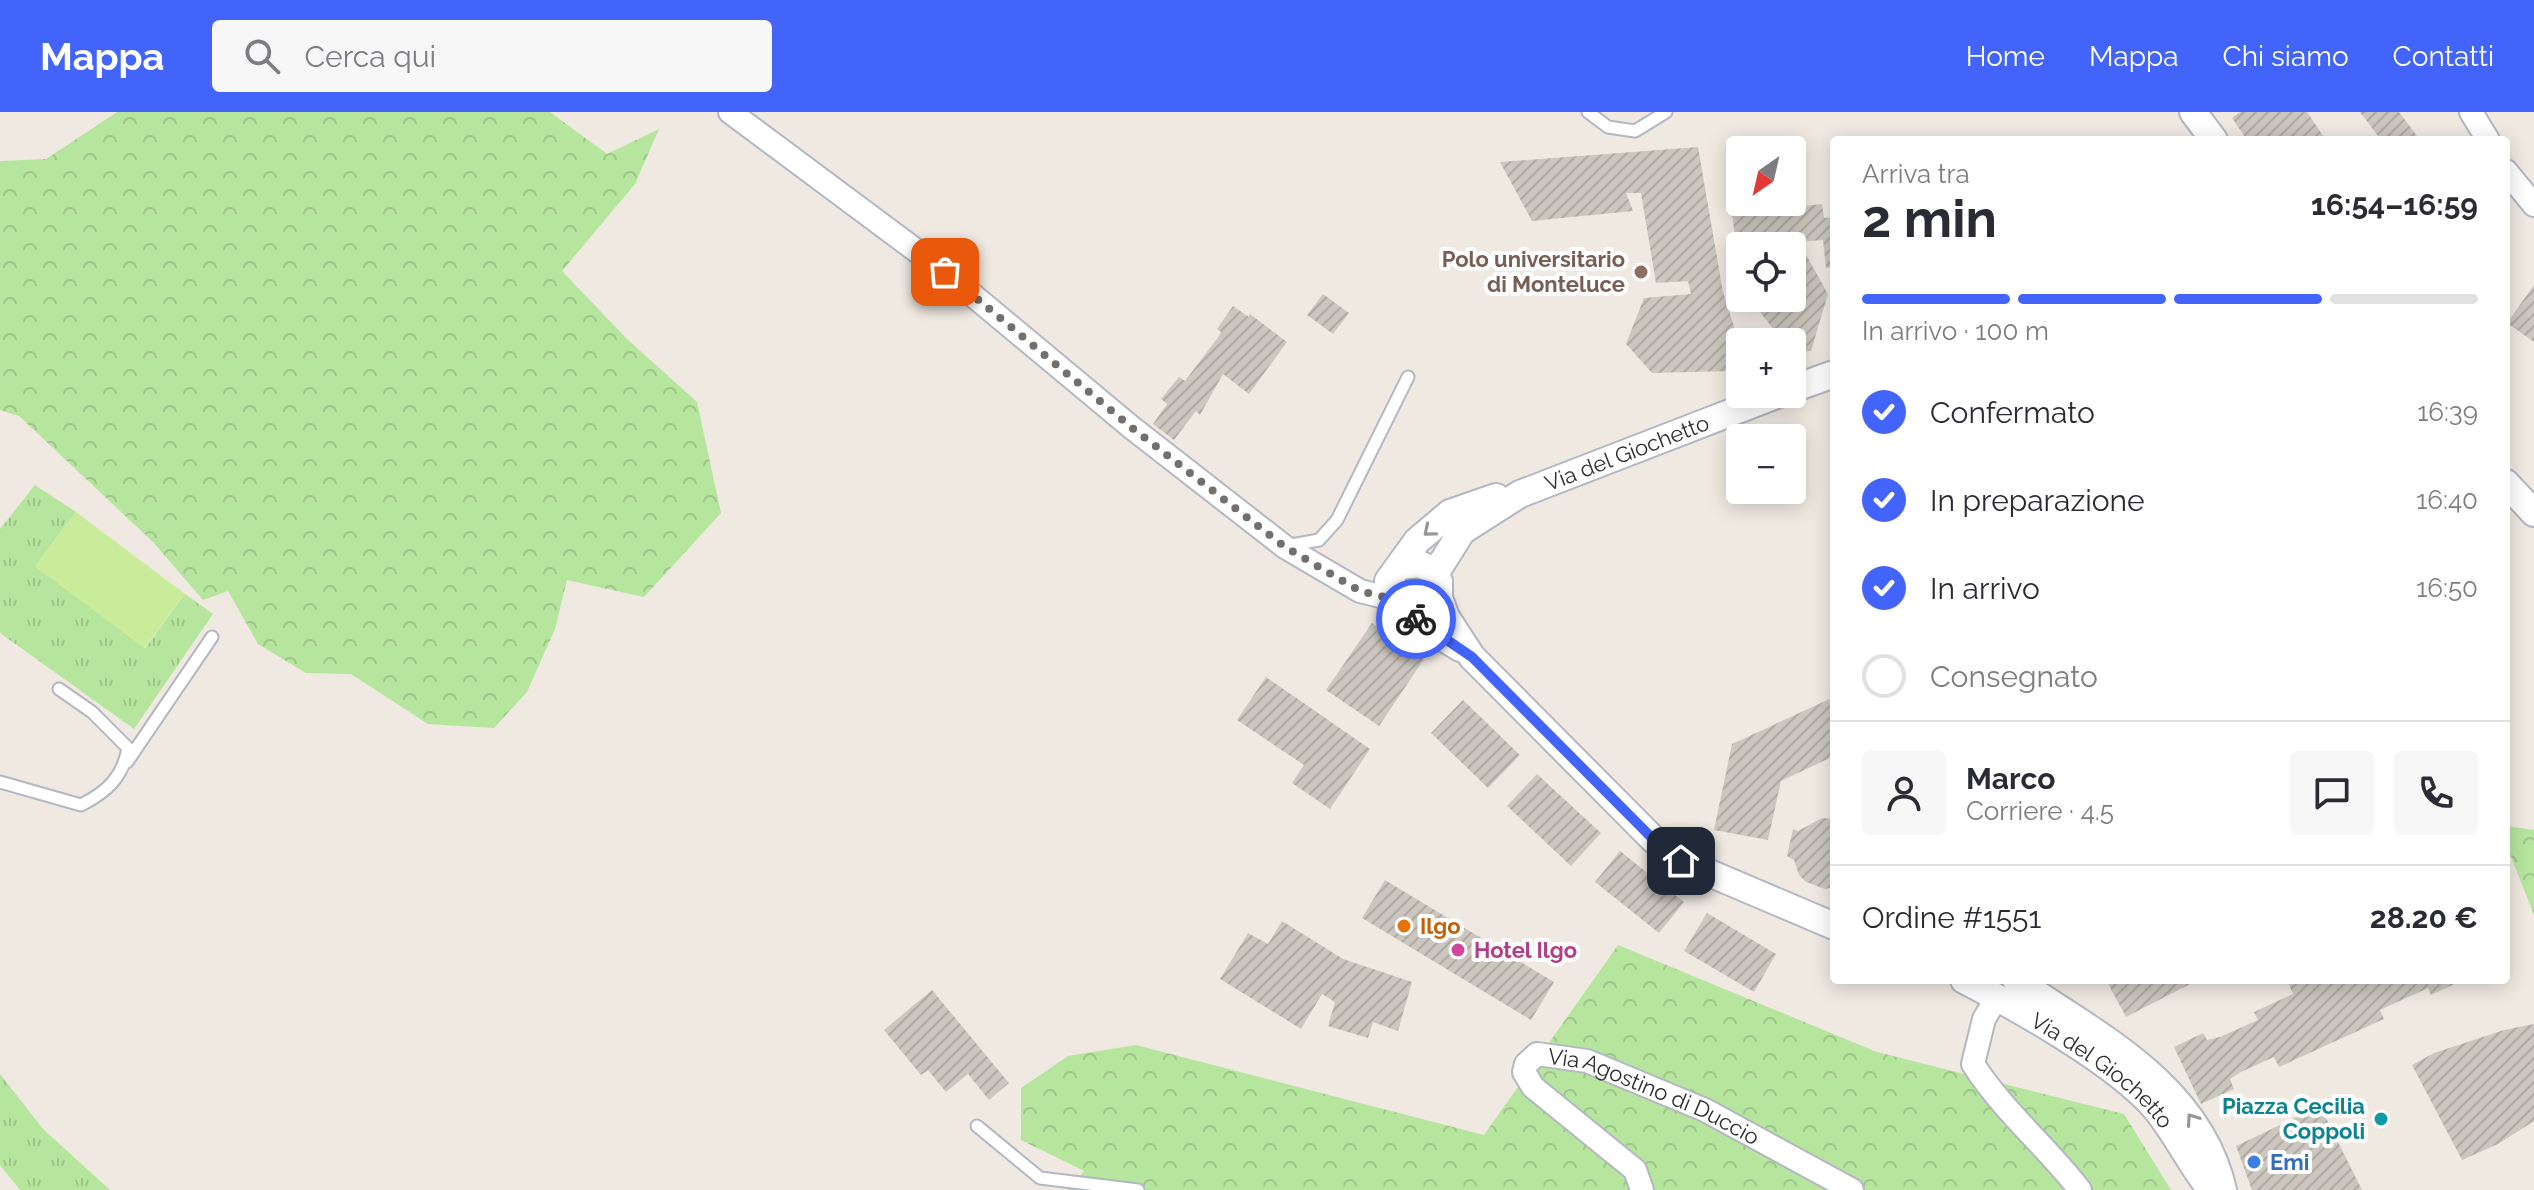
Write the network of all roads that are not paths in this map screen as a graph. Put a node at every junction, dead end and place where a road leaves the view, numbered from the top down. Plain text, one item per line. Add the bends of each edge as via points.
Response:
1 (730, 112) edge
2 (1588, 112) edge
3 (1666, 112) edge
4 (2471, 112) edge
5 (2486, 136) edge
6 (2510, 176) edge
7 (2534, 205) edge
8 (1830, 375) edge
9 (1408, 377) dead end
10 (1806, 384) edge
11 (1743, 408) edge
12 (2510, 487) edge
13 (1520, 494) junction
14 (2534, 513) edge
15 (1285, 547) junction
16 (1402, 566) junction
17 (1437, 586) junction
18 (1388, 598) junction
19 (1411, 616) junction
20 (212, 637) dead end
21 (1472, 657) junction
22 (59, 689) dead end
23 (125, 766) junction
24 (0, 782) edge
25 (1830, 923) edge
26 (1983, 984) edge
27 (2007, 989) edge
28 (977, 1126) dead end
29 (1138, 1190) edge
30 (1642, 1190) edge
31 (1852, 1190) edge
32 (2080, 1190) edge
33 (2211, 1190) edge
34 (2223, 1190) edge

1 - 15 street via 945,272
2 - 3 lane via 1608,127 1635,131
4 - 5 street
6 - 7 street
8 - 10 street
9 - 15 lane via 1337,520 1319,540
11 - 13 street, Via del Giochetto
12 - 14 street
13 -> 16 street, Via del Giochetto via 1483,499 1450,513 1417,541
13 - 17 street, Via del Giochetto via 1462,531
15 - 18 street via 1360,591
16 - 17 street via 1419,564
16 - 18 street, Via del Giochetto via 1388,581
17 - 19 street, Via del Giochetto via 1426,613
17 - 21 street via 1455,635
18 - 19 street
19 - 21 street
20 - 23 lane
21 - 25 street via 1681,861
22 - 23 lane via 128,748
23 - 24 lane via 106,792 81,805
26 - 27 street, Via del Giochetto
27 - 32 street via 1984,1019 1973,1064 1992,1094
27 - 33 street, Via del Giochetto via 2156,1109
34 -> 27 street, Via del Giochetto via 2203,1134 2175,1095 2124,1054
28 - 29 lane via 1040,1178
30 - 31 street, Via Agostino di Duccio via 1635,1170 1533,1087 1524,1072 1537,1054 1587,1061 1705,1110

